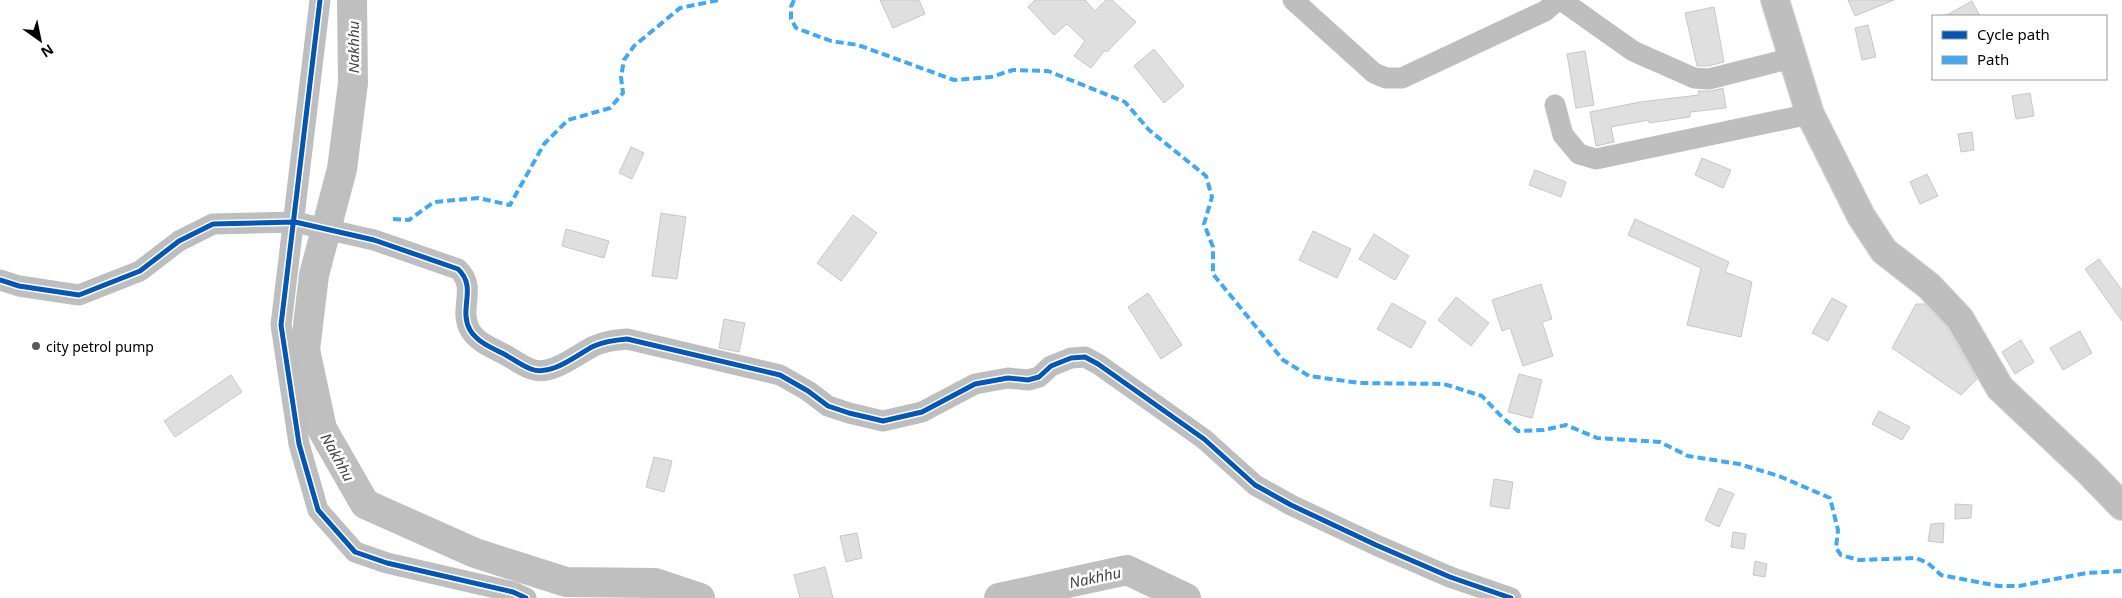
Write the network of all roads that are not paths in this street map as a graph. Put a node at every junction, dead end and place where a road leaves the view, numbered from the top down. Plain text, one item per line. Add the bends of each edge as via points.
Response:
1 (320, 0) edge
2 (1293, 0) edge
3 (1559, 0) edge
4 (1775, 0) edge
5 (1792, 58) junction
6 (1555, 105) dead end
7 (1810, 114) junction
8 (300, 223) junction
9 (0, 280) edge
10 (2122, 506) edge
11 (526, 598) edge
12 (1512, 598) edge

1 - 8 street
2 - 3 street via 1374,73 1386,78 1402,78 1545,12
3 - 5 street via 1633,51 1694,78 1709,79
4 - 5 main road
5 - 7 main road
6 - 7 street via 1563,135 1579,154 1596,159
7 - 10 main road via 1861,216 1884,251 1929,286 1960,319 2000,388
8 - 9 street via 213,224 179,241 140,271 79,295
8 - 11 street via 281,325 299,444 318,510 355,552
8 - 12 street via 374,240 458,269 468,284 466,319 471,331 481,342 532,370 546,371 595,346 611,340 628,339 780,376 828,406 883,421 922,412 975,384 1008,378 1028,380 1051,366 1071,358 1085,357 1204,440 1255,485 1376,545 1450,577

